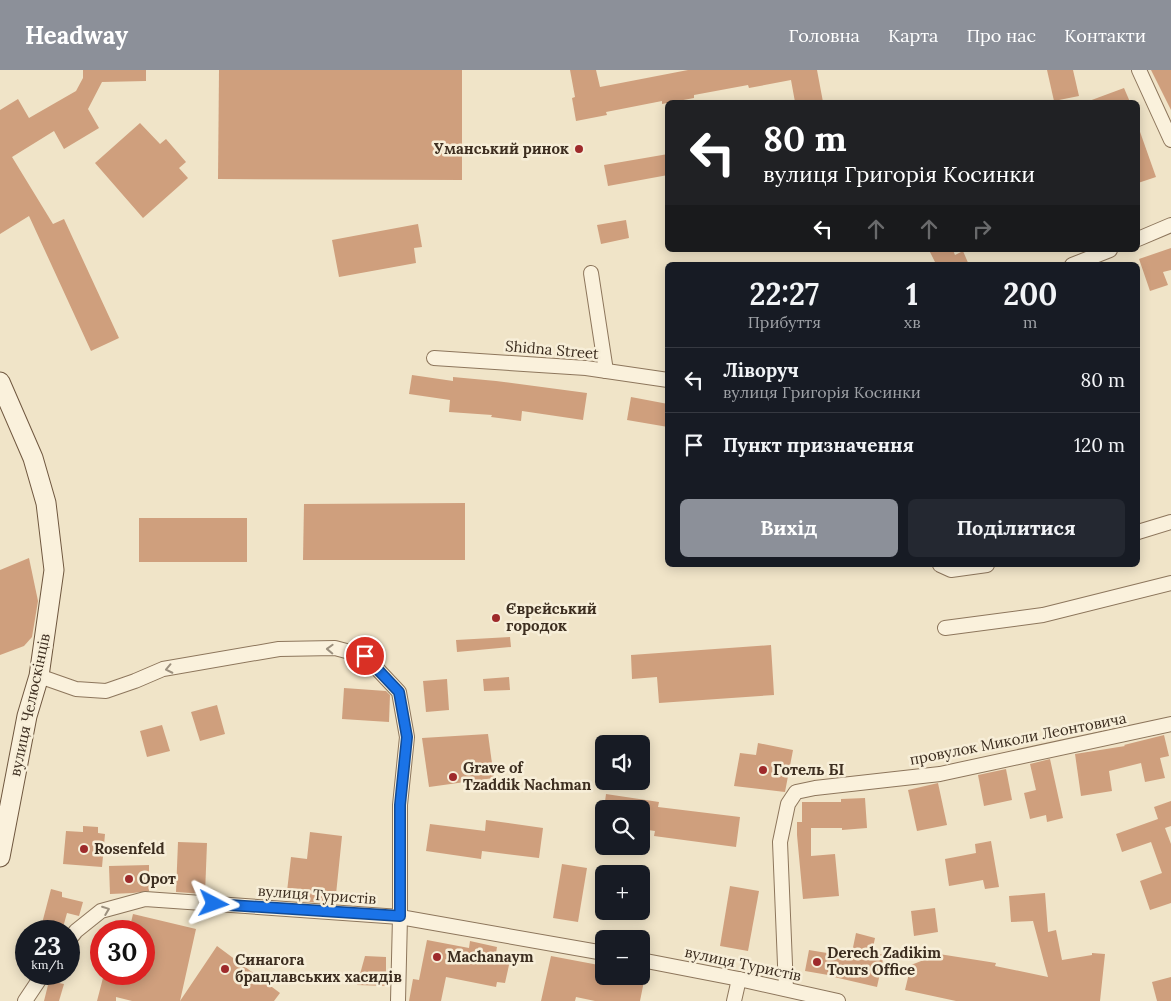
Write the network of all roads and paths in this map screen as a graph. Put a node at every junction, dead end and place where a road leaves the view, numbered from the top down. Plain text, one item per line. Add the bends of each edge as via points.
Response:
1 (1139, 70) edge
2 (1171, 140) edge
3 (1171, 225) edge
4 (1140, 238) edge
5 (1105, 252) edge
6 (1080, 262) edge
7 (591, 273) dead end
8 (434, 358) dead end
9 (606, 371) junction
10 (665, 380) edge
11 (0, 382) edge
12 (1171, 522) edge
13 (1140, 531) edge
14 (944, 567) edge
15 (972, 567) edge
16 (1171, 583) edge
17 (945, 628) dead end
18 (39, 676) junction
19 (1171, 724) edge
20 (0, 857) edge
21 (400, 916) junction
22 (80, 928) edge
23 (595, 951) edge
24 (650, 962) edge
25 (739, 979) junction
26 (36, 985) edge
27 (786, 989) junction
28 (25, 1001) edge
29 (398, 1001) edge
30 (734, 1001) edge
31 (838, 1001) edge

1 - 2 street
3 - 4 street
5 - 6 street
7 - 9 street
8 - 9 street, Shidna Street
9 - 10 street, Shidna Street
11 - 18 main road, вулиця Челюскінців via 33,458 46,503 54,570
12 - 13 street
14 - 15 street via 950,570
16 - 17 street via 1043,615
18 - 20 main road, вулиця Челюскінців via 27,716
21 -> 18 street via 400,805 407,737 399,692 365,656 335,648 279,649 163,670 106,691 76,689
19 - 27 street, провулок Миколи Леонтовича via 940,774 796,792 788,804 780,842
22 -> 21 street, вулиця Туристів via 101,911 144,898
21 - 23 street, вулиця Туристів
21 - 29 street
24 - 25 street, вулиця Туристів
25 - 27 street, вулиця Туристів
25 - 30 street
26 - 28 street
27 - 31 street, вулиця Туристів

